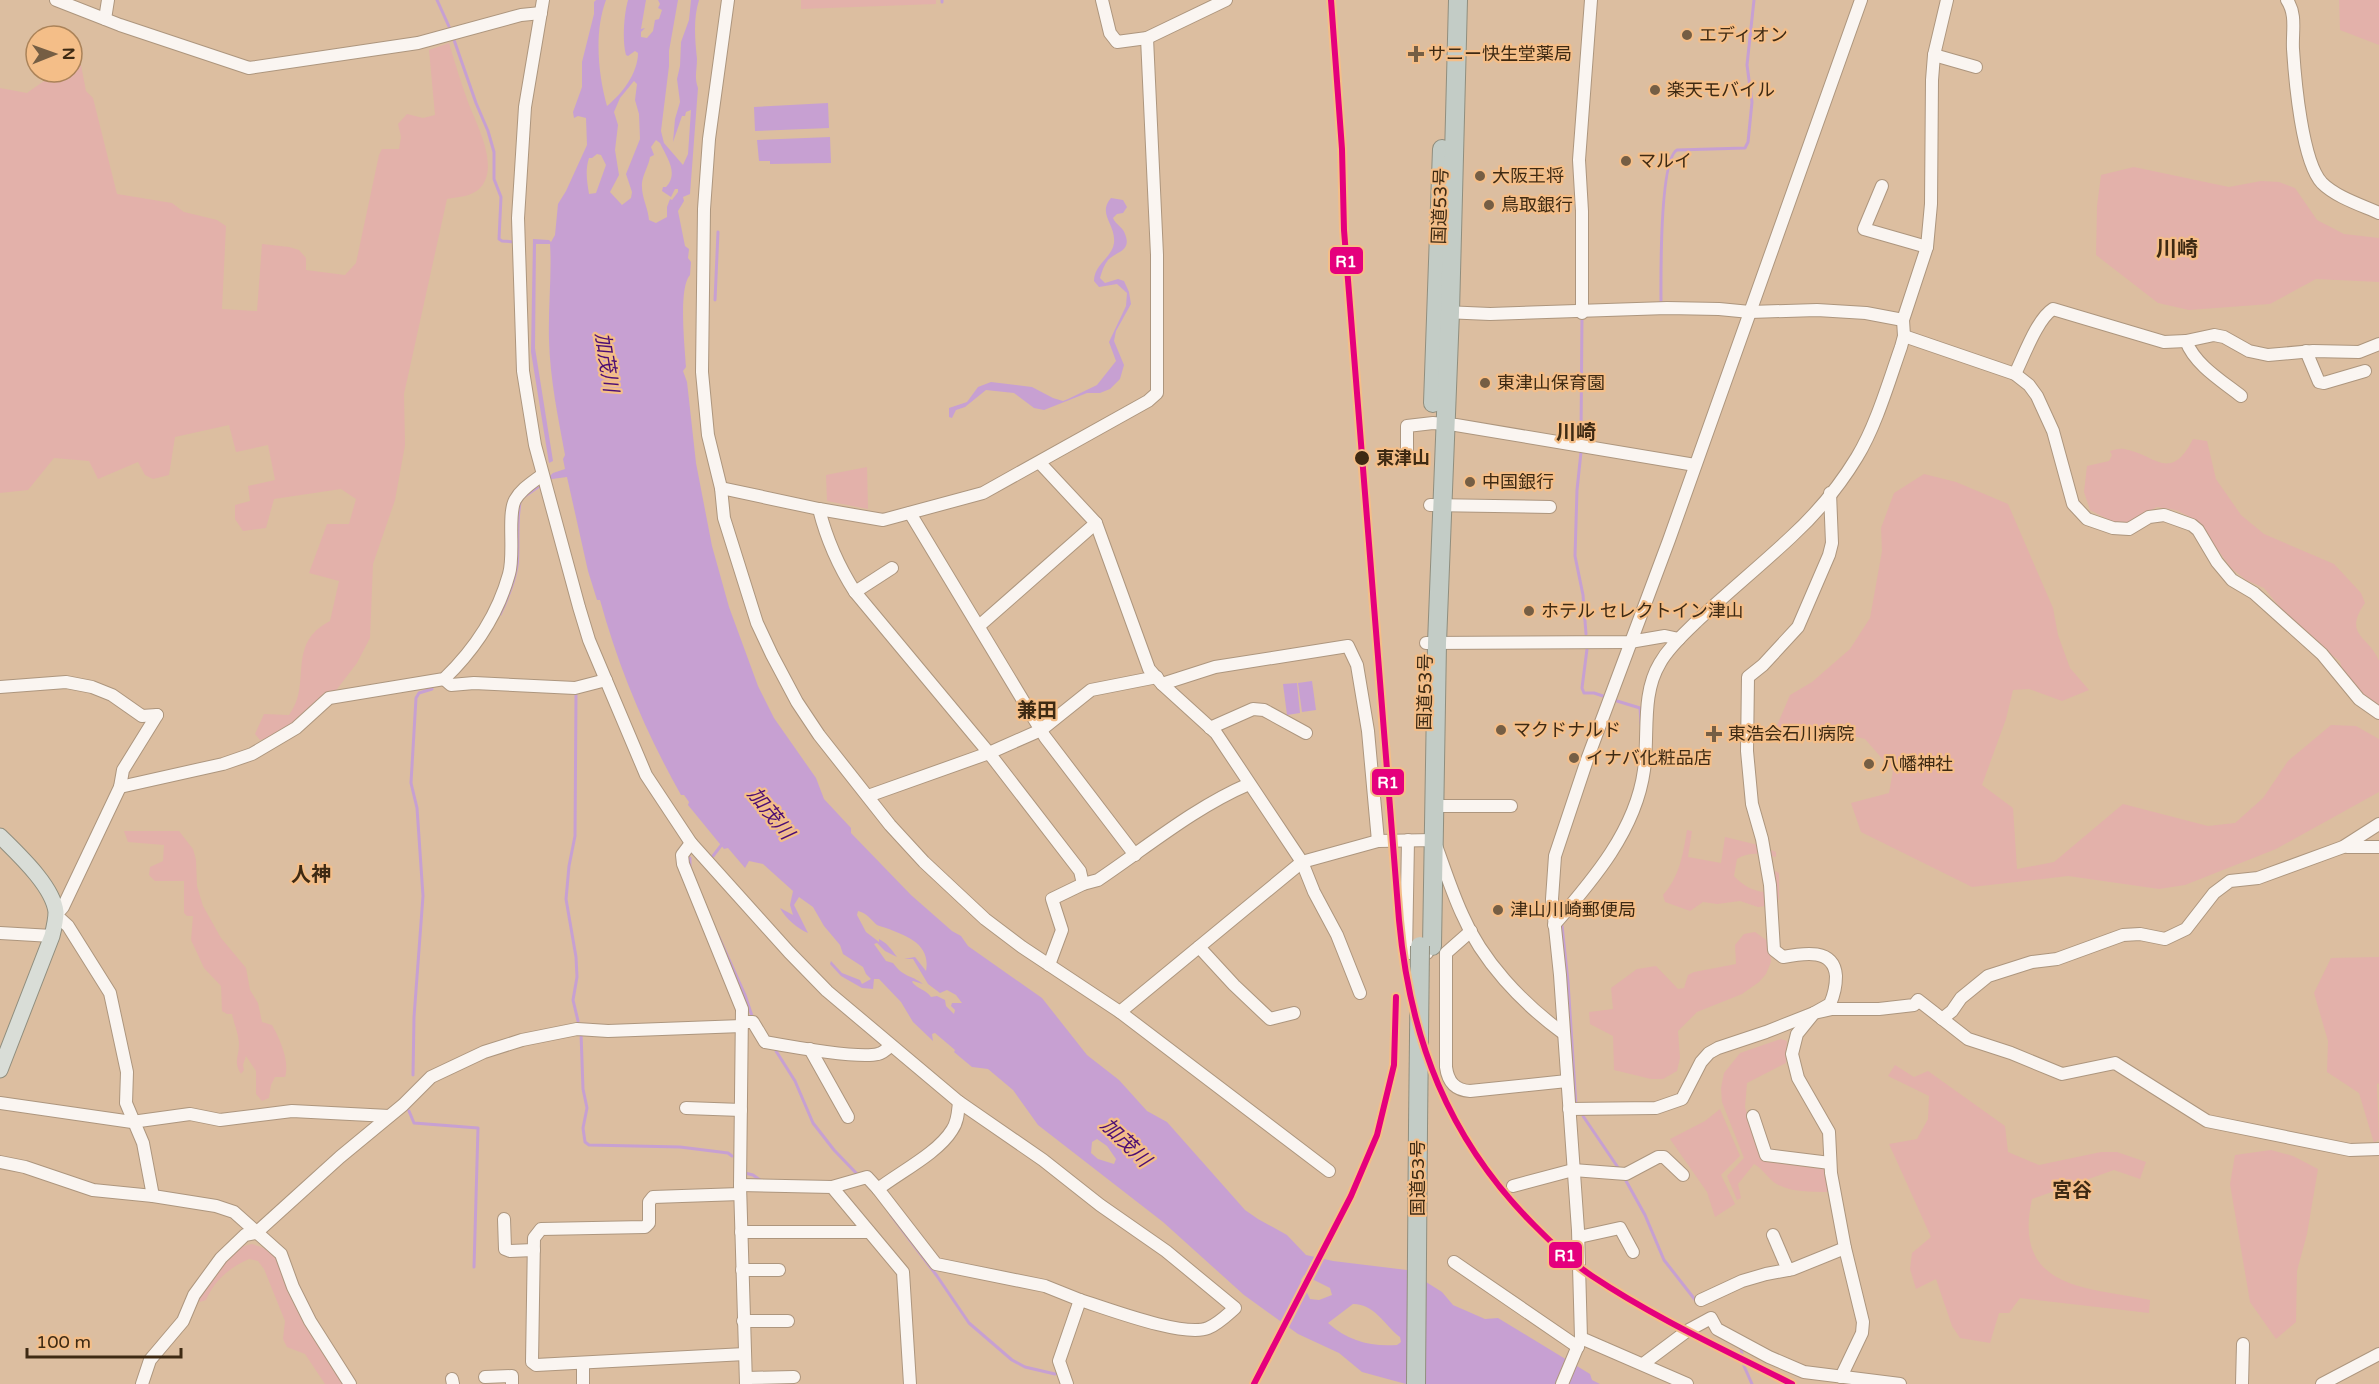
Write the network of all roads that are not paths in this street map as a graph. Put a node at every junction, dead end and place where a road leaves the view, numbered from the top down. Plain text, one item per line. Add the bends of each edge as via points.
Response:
1 (56, 0) edge
2 (108, 0) edge
3 (543, 0) edge
4 (728, 0) edge
5 (1102, 0) edge
6 (1226, 0) edge
7 (1446, 0) edge
8 (1458, 0) edge
9 (1591, 0) edge
10 (1861, 0) edge
11 (1947, 0) edge
12 (2287, 0) edge
13 (541, 13) junction
14 (105, 19) junction
15 (1147, 38) junction
16 (1934, 55) junction
17 (1450, 64) junction
18 (1976, 67) dead end
19 (1882, 186) dead end
20 (2379, 213) edge
21 (1927, 247) junction
22 (1443, 312) junction
23 (1750, 312) junction
24 (1582, 313) junction
25 (1903, 320) junction
26 (1904, 336) junction
27 (2186, 341) junction
28 (2379, 344) edge
29 (2306, 351) junction
30 (2365, 370) dead end
31 (2015, 374) junction
32 (2241, 396) dead end
33 (1438, 424) junction
34 (1407, 449) dead end
35 (1040, 464) junction
36 (1695, 465) junction
37 (542, 475) junction
38 (721, 488) junction
39 (1830, 493) junction
40 (1436, 506) junction
41 (1550, 507) dead end
42 (819, 509) junction
43 (910, 513) junction
44 (1096, 523) junction
45 (892, 568) dead end
46 (855, 592) junction
47 (979, 626) junction
48 (1679, 639) junction
49 (1630, 642) junction
50 (1432, 643) junction
51 (444, 679) junction
52 (606, 680) junction
53 (1159, 681) junction
54 (0, 687) edge
55 (2379, 713) edge
56 (1210, 728) junction
57 (1041, 729) junction
58 (1305, 733) dead end
59 (989, 753) junction
60 (1250, 784) junction
61 (120, 787) junction
62 (867, 796) junction
63 (1511, 806) dead end
64 (1435, 807) junction
65 (2379, 824) edge
66 (0, 836) edge
67 (1421, 840) junction
68 (1378, 841) junction
69 (691, 843) junction
70 (2343, 847) junction
71 (2379, 847) edge
72 (1135, 855) junction
73 (1302, 862) junction
74 (1083, 884) junction
75 (56, 915) junction
76 (1554, 925) junction
77 (1470, 931) junction
78 (0, 933) edge
79 (52, 936) junction
80 (1199, 947) junction
81 (1433, 948) junction
82 (1049, 965) junction
83 (1359, 993) dead end
84 (1120, 1012) junction
85 (1294, 1013) dead end
86 (1814, 1013) junction
87 (1942, 1019) junction
88 (742, 1024) junction
89 (1563, 1033) junction
90 (890, 1046) junction
91 (810, 1049) junction
92 (0, 1070) edge
93 (1567, 1081) junction
94 (959, 1102) junction
95 (0, 1103) edge
96 (686, 1108) dead end
97 (741, 1110) junction
98 (1569, 1110) junction
99 (389, 1116) junction
100 (1753, 1116) dead end
101 (848, 1117) dead end
102 (132, 1122) junction
103 (2379, 1149) edge
104 (0, 1162) edge
105 (1830, 1163) junction
106 (1573, 1170) junction
107 (1329, 1171) dead end
108 (1683, 1175) dead end
109 (1513, 1186) dead end
110 (832, 1187) junction
111 (879, 1189) junction
112 (740, 1190) junction
113 (153, 1196) junction
114 (504, 1219) dead end
115 (741, 1232) junction
116 (869, 1232) junction
117 (256, 1233) junction
118 (1773, 1235) dead end
119 (1579, 1237) junction
120 (1845, 1248) junction
121 (1424, 1249) junction
122 (534, 1250) junction
123 (1633, 1252) dead end
124 (1454, 1262) dead end
125 (742, 1270) junction
126 (779, 1270) dead end
127 (1788, 1270) junction
128 (1080, 1300) junction
129 (1701, 1300) dead end
130 (743, 1321) junction
131 (788, 1321) dead end
132 (2243, 1344) dead end
133 (1578, 1345) junction
134 (745, 1354) junction
135 (2379, 1354) edge
136 (583, 1364) junction
137 (1643, 1364) junction
138 (485, 1377) dead end
139 (794, 1377) dead end
140 (1840, 1377) junction
141 (746, 1381) edge
142 (142, 1384) edge
143 (350, 1384) edge
144 (512, 1384) edge
145 (583, 1384) edge
146 (910, 1384) edge
147 (1067, 1384) edge
148 (1416, 1384) edge
149 (1428, 1384) edge
150 (1562, 1384) edge
151 (1687, 1384) edge
152 (1900, 1384) edge
153 (2242, 1384) edge
154 (2322, 1384) edge

1 - 14 street
2 - 14 street
3 - 13 street
4 - 38 street via 709,139 704,209 702,372 708,435
5 - 15 street via 1110,33 1117,42
6 - 15 street
7 - 17 highway, 国道53号
8 - 17 highway, 国道53号
9 - 24 street via 1579,160
10 - 23 street
11 - 16 street
12 - 20 street via 2292,11 2294,62 2310,163 2329,189
13 - 14 street via 418,43 249,68
13 - 37 street via 525,107 518,254 523,371
15 - 35 street via 1157,255 1157,393
16 - 18 street
16 - 21 street
17 - 22 highway, 国道53号
19 - 21 street via 1864,229
21 - 25 street
22 - 24 street
22 - 33 highway, 国道53号
23 - 24 street via 1667,308
23 - 25 street via 1817,310
23 - 36 street
25 - 26 street
26 - 31 street
26 - 39 street via 1858,455
27 - 29 street via 2214,335 2268,355
27 - 31 street via 2164,342 2053,309 2037,330
27 - 32 street via 2203,365
28 - 29 street via 2359,352
29 - 30 street via 2319,382
31 - 55 street via 2037,396 2053,431 2073,504 2087,519 2129,529 2150,517 2164,515 2192,525 2232,580 2254,593 2322,654 2359,699
33 - 34 street via 1407,426
33 - 36 street via 1501,431
33 - 40 highway, 国道53号
35 - 43 street via 983,493
35 - 44 street
36 - 49 street
37 - 51 street via 514,501 512,563 496,612 458,666
37 - 52 street via 589,640
38 - 42 street
38 - 62 street via 724,518 741,576 772,655 819,735
39 - 48 street via 1793,536
39 - 86 street via 1832,543 1798,627 1748,677 1748,762 1752,804 1770,885 1774,950 1783,957 1822,955 1835,968 1834,997
40 - 41 street
40 - 50 highway, 国道53号
42 - 43 street via 883,519
42 - 46 street via 833,549
43 - 47 street
44 - 47 street
44 - 53 street via 1149,669
45 - 46 street
46 - 59 street
47 - 57 street
48 - 49 street via 1665,636
48 - 76 street via 1659,665 1651,685 1644,773 1631,818 1584,889
49 - 50 street
49 - 76 street via 1555,856
50 - 64 highway, 国道53号
50 - 67 highway, 国道53号
51 - 52 street via 451,685 575,688
51 - 61 street via 329,698 296,728 252,754
52 - 69 street via 646,775
53 - 56 street
53 - 57 street via 1091,690
53 - 68 street via 1215,667 1348,646 1357,665 1368,731
54 - 61 street via 66,682 112,695 142,716 157,715 123,770
56 - 58 street via 1253,710 1264,710
56 - 60 street
57 - 59 street
57 - 72 street
59 - 62 street
59 - 74 street via 1080,872
60 - 72 street via 1176,826
60 - 73 street
61 - 75 street
62 - 82 street via 890,825 985,919
63 - 64 street
64 - 67 highway, 国道53号
65 - 70 street
66 - 75 main road via 39,876
67 - 68 street
67 - 77 street
67 - 81 highway, 国道53号
67 - 81 street via 1406,953
68 - 73 street
69 - 88 street via 682,855 682,864 742,1009
69 - 90 street via 827,992
70 - 71 street
70 - 87 street via 2258,878 2230,881 2214,892 2186,929 2164,939 2123,935 2057,959 2032,962 1988,976
72 - 74 street via 1098,880
73 - 80 street
73 - 83 street
74 - 82 street via 1052,899 1062,930
75 - 79 main road
75 - 102 street via 68,926 110,993 128,1072 126,1103
76 - 89 street
77 - 81 street
77 - 89 street via 1524,999
78 - 79 street
79 - 92 main road
80 - 84 street
80 - 85 street via 1270,1019
81 - 93 street via 1446,1067 1454,1086 1473,1091
81 - 121 highway, 国道53号 via 1424,1128
82 - 84 street
84 - 107 street
86 - 87 street via 1914,1005 1918,1000
86 - 98 street via 1718,1047 1709,1053 1679,1101 1656,1108
86 - 105 street via 1797,1034 1792,1053 1798,1078 1829,1132
87 - 103 street via 1968,1039 2062,1074 2115,1063 2207,1121 2350,1150
88 - 91 street via 753,1022 765,1042
88 - 97 street
88 - 99 street via 683,1030 578,1029 522,1040 484,1052 431,1077
89 - 93 street
90 - 91 street via 880,1054 861,1056
90 - 94 street
91 - 101 street
93 - 98 street
94 - 111 street via 953,1129 940,1144
94 - 128 street via 1166,1251 1235,1308 1200,1329 1172,1327
95 - 102 street
96 - 97 street
97 - 112 street
98 - 106 street
99 - 102 street via 292,1111 220,1120 190,1114
99 - 117 street
100 - 105 street via 1766,1155
102 - 113 street via 142,1143
104 - 113 street via 93,1190
105 - 120 street
106 - 108 street via 1626,1174 1664,1157
106 - 109 street
106 - 119 street
110 - 111 street via 867,1177
110 - 112 street
110 - 116 street
111 - 128 street via 936,1264 1027,1281
112 - 115 street
112 - 122 street via 656,1196 649,1202 647,1226 541,1229 534,1238
113 - 117 street via 225,1209 242,1218
114 - 122 street via 505,1249
115 - 116 street
115 - 125 street
116 - 146 street via 903,1272
117 - 142 street via 241,1238 221,1258 194,1295 183,1321 150,1360
117 - 143 street via 281,1254 310,1321
118 - 127 street
119 - 123 street via 1620,1228
119 - 133 street
120 - 127 street
120 - 140 street via 1863,1322 1862,1333
121 - 148 highway, 国道53号
121 - 149 highway, 国道53号
122 - 136 street via 532,1364
124 - 133 street
125 - 126 street
125 - 130 street
127 - 129 street via 1742,1281
128 - 147 street via 1059,1361
130 - 131 street
130 - 134 street
132 - 153 street
133 - 137 street
133 - 150 street
134 - 136 street
134 - 141 street
135 - 154 street
136 - 145 street
137 - 140 street via 1710,1318 1717,1329 1769,1357 1804,1372
137 - 151 street
138 - 144 street via 512,1376
139 - 141 street
140 - 152 street

